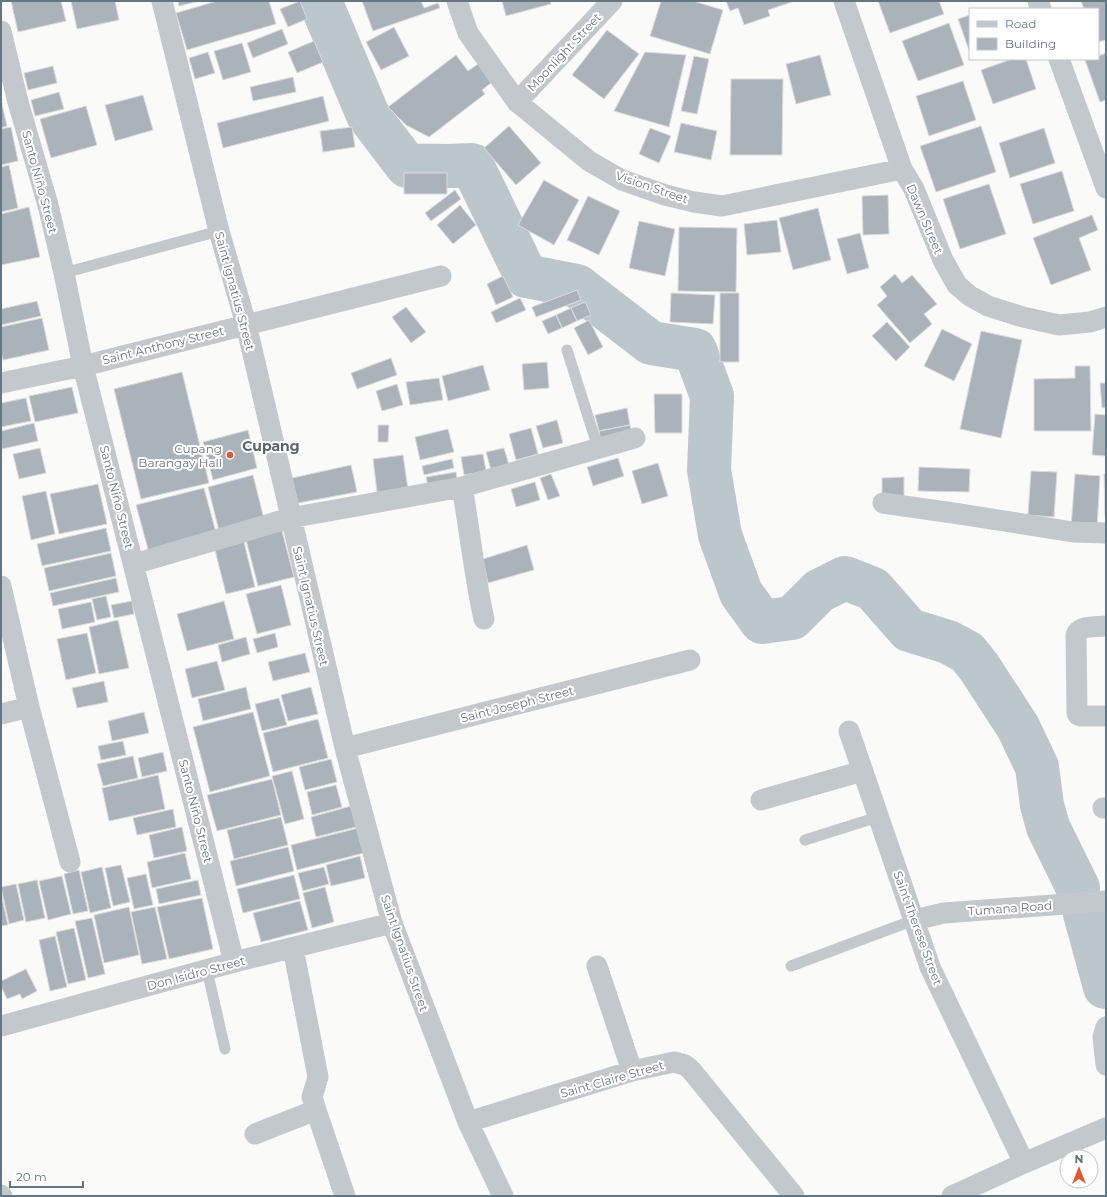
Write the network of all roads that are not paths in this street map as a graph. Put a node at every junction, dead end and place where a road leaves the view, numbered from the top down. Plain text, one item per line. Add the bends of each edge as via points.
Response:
1 (162, 1) edge
2 (457, 1) edge
3 (612, 1) edge
4 (844, 1) edge
5 (1, 31) edge
6 (1059, 60) edge
7 (517, 102) junction
8 (902, 169) junction
9 (1106, 188) edge
10 (219, 231) junction
11 (64, 273) junction
12 (441, 276) dead end
13 (1106, 316) edge
14 (246, 324) junction
15 (567, 350) dead end
16 (83, 366) junction
17 (1, 383) edge
18 (635, 438) dead end
19 (598, 448) junction
20 (462, 487) junction
21 (883, 503) dead end
22 (290, 518) junction
23 (1106, 533) edge
24 (134, 564) junction
25 (1, 586) edge
26 (484, 619) dead end
27 (1106, 626) edge
28 (690, 660) dead end
29 (29, 707) junction
30 (1, 714) edge
31 (1106, 716) edge
32 (849, 731) dead end
33 (345, 748) junction
34 (863, 771) junction
35 (760, 800) dead end
36 (878, 817) junction
37 (804, 840) dead end
38 (70, 862) dead end
39 (1106, 901) edge
40 (914, 920) junction
41 (392, 923) junction
42 (293, 948) junction
43 (234, 962) junction
44 (597, 966) dead end
45 (791, 966) dead end
46 (207, 970) junction
47 (1, 1026) edge
48 (1106, 1027) edge
49 (225, 1049) dead end
50 (1106, 1065) edge
51 (632, 1071) junction
52 (316, 1110) junction
53 (468, 1122) junction
54 (1106, 1128) edge
55 (256, 1134) dead end
56 (1024, 1162) junction
57 (345, 1196) edge
58 (503, 1196) edge
59 (794, 1196) edge
60 (952, 1196) edge

1 - 10 street, Saint Ignatius Street
2 - 7 street, Vision Street via 468,33
3 - 7 street, Moonlight Street
4 - 8 street, Dawn Street
5 - 11 street, Santo Niño Street
6 - 9 street
7 - 8 street, Vision Street via 589,161 622,180 694,202 722,206
8 - 13 street, Dawn Street via 914,189 942,260 957,285 970,296 988,306 1059,325 1090,322
10 - 11 lane
10 - 14 street, Saint Ignatius Street
11 - 16 street, Santo Niño Street
12 - 14 street, Saint Anthony Street
14 - 16 street, Saint Anthony Street
14 - 22 street, Saint Ignatius Street
15 - 19 lane
16 - 17 street, Saint Anthony Street
16 - 24 street, Santo Niño Street
18 - 19 street
19 - 20 street
20 - 22 street
20 - 26 street
21 - 23 street via 1073,532
22 - 24 street
22 - 33 street, Saint Ignatius Street
24 - 43 street, Santo Niño Street
25 - 29 street
27 - 31 street via 1080,629 1076,632 1076,713 1081,716
28 - 33 street, Saint Joseph Street
29 - 30 street
29 - 38 street
32 - 34 street, Saint Therese Street
33 - 41 street, Saint Ignatius Street
34 - 35 street
34 - 36 street, Saint Therese Street
36 - 37 lane
36 - 40 street, Saint Therese Street
39 - 40 street, Tumana Road via 944,913
40 - 45 lane
40 - 56 street, Saint Therese Street via 930,967
41 - 42 street, Don Isidro Street
41 - 53 street, Saint Ignatius Street
42 - 43 street, Don Isidro Street
42 - 52 street via 318,1077 312,1097
43 - 46 street, Don Isidro Street
44 - 51 street
46 - 47 street, Don Isidro Street
46 - 49 lane
48 - 50 street via 1103,1037
51 - 53 street, Saint Claire Street
51 - 59 street, Saint Claire Street via 671,1062 685,1065
52 - 55 street
52 - 57 street
53 - 58 street, Saint Ignatius Street
54 - 56 street
56 - 60 street

